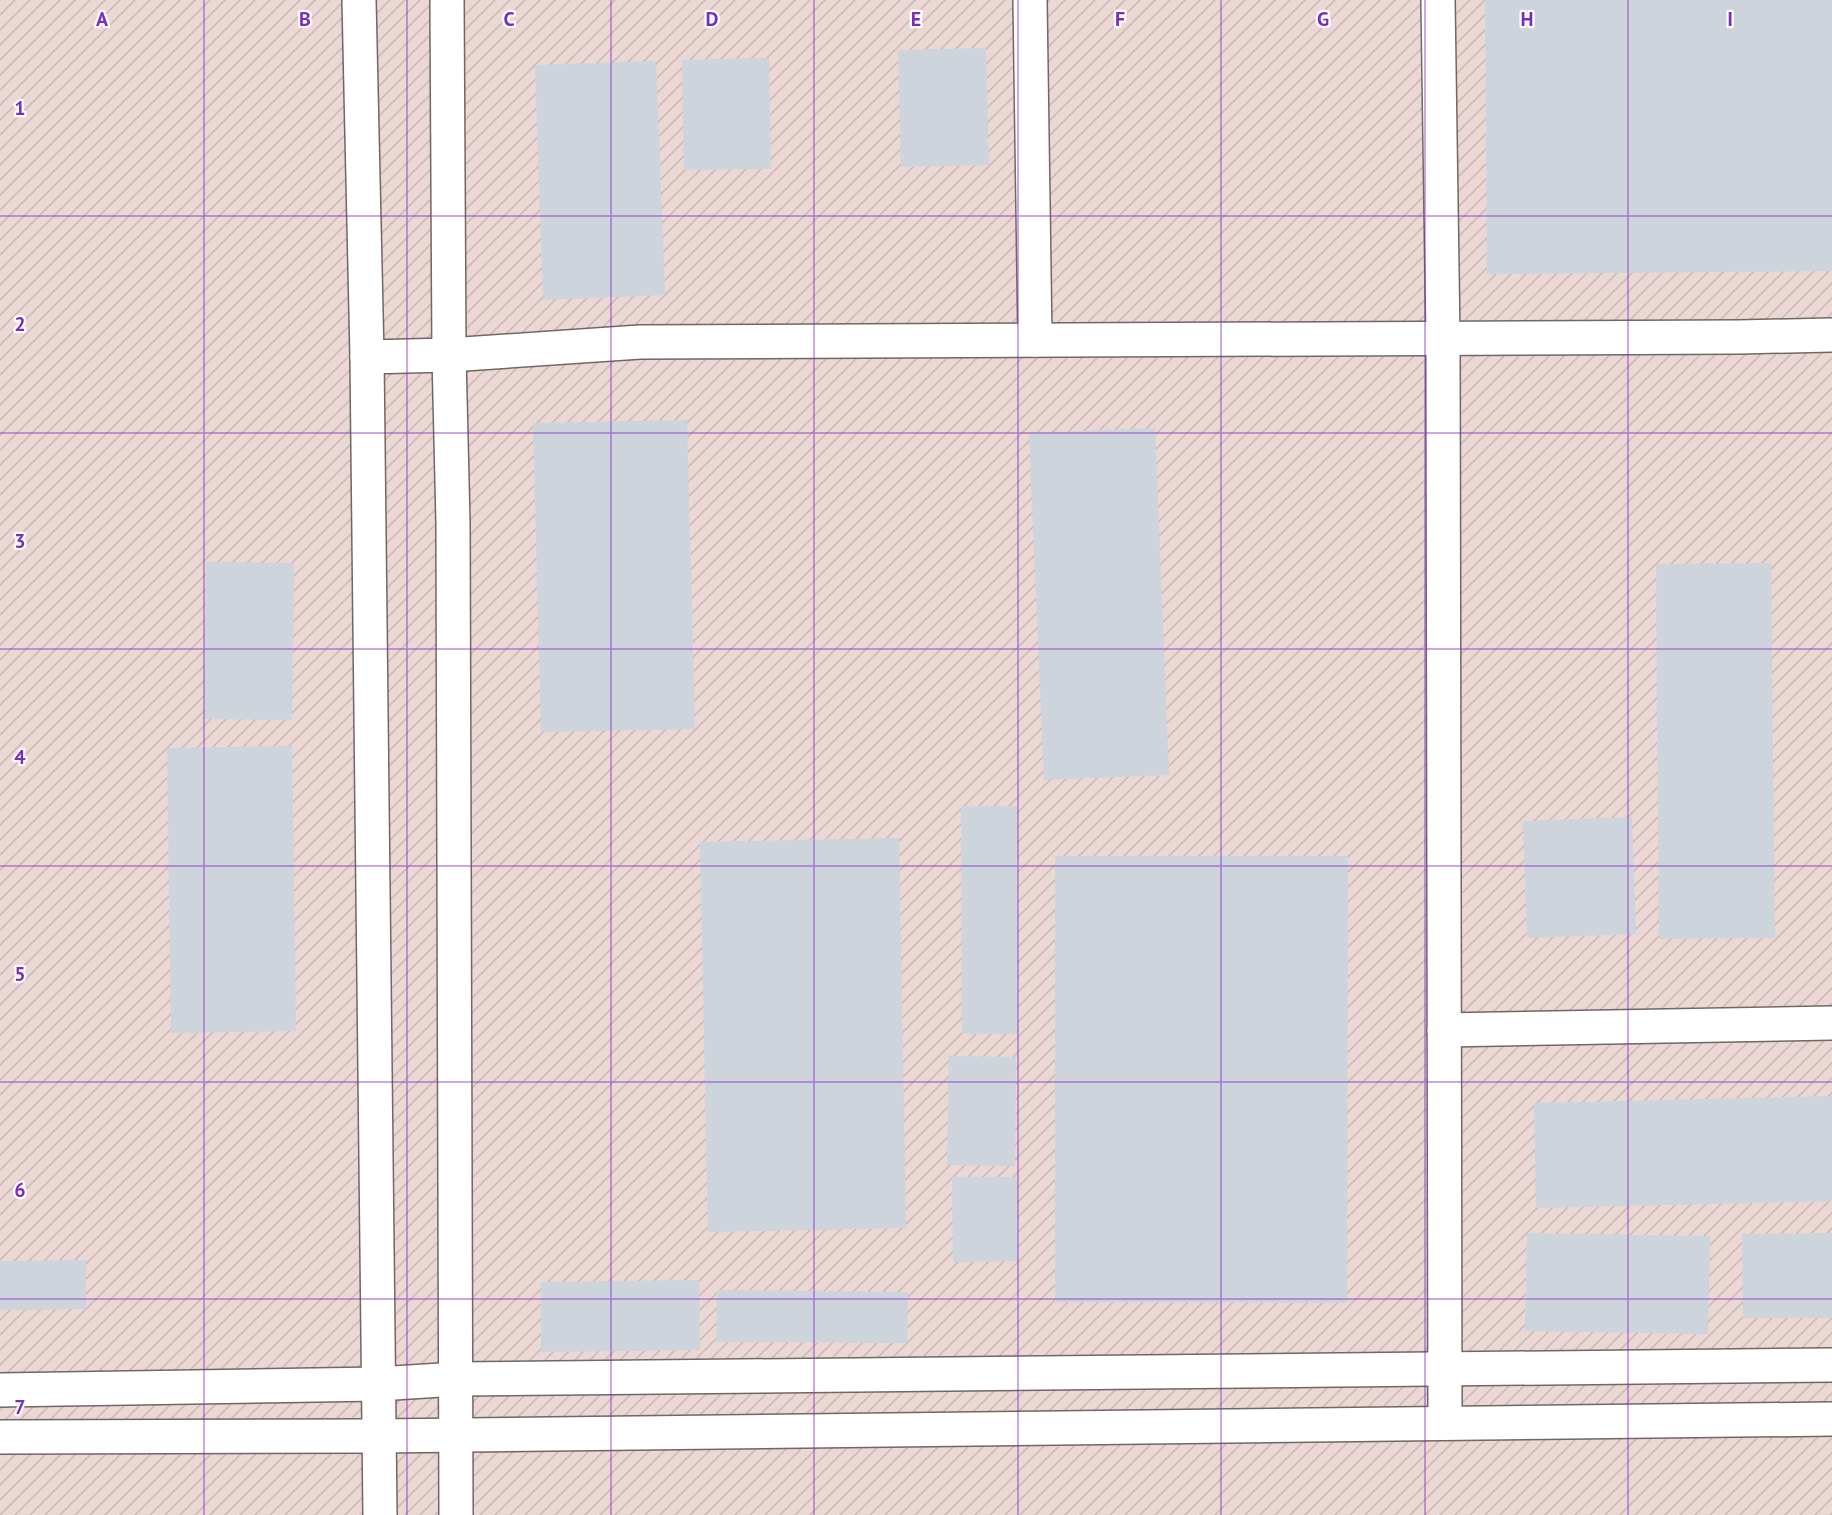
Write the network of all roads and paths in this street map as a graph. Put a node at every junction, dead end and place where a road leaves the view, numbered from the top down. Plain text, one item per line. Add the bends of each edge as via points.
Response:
1 (359, 0) edge
2 (447, 0) edge
3 (1029, 0) edge
4 (1438, 0) edge
5 (1832, 335) edge
6 (1443, 338) junction
7 (1035, 340) junction
8 (449, 355) junction
9 (367, 357) junction
10 (1832, 1023) edge
11 (1444, 1030) junction
12 (1832, 1365) edge
13 (1444, 1369) junction
14 (457, 1379) junction
15 (378, 1384) junction
16 (0, 1389) edge
17 (1832, 1419) edge
18 (1445, 1423) junction
19 (455, 1435) junction
20 (379, 1436) junction
21 (0, 1437) edge
22 (380, 1515) edge
23 (456, 1515) edge

1 - 9 street
2 - 8 street
3 - 7 street
4 - 6 street
5 - 6 street
6 - 7 street
6 - 11 street
7 - 8 street via 640,342
8 - 9 street
8 - 14 street
9 - 15 street
10 - 11 street
11 - 13 street
12 - 13 street
13 - 14 street
13 - 18 street
14 - 15 street
14 - 19 street
15 - 16 street
15 - 20 street
17 - 18 street
18 - 19 street
19 - 20 street
19 - 23 street
20 - 21 street
20 - 22 street

